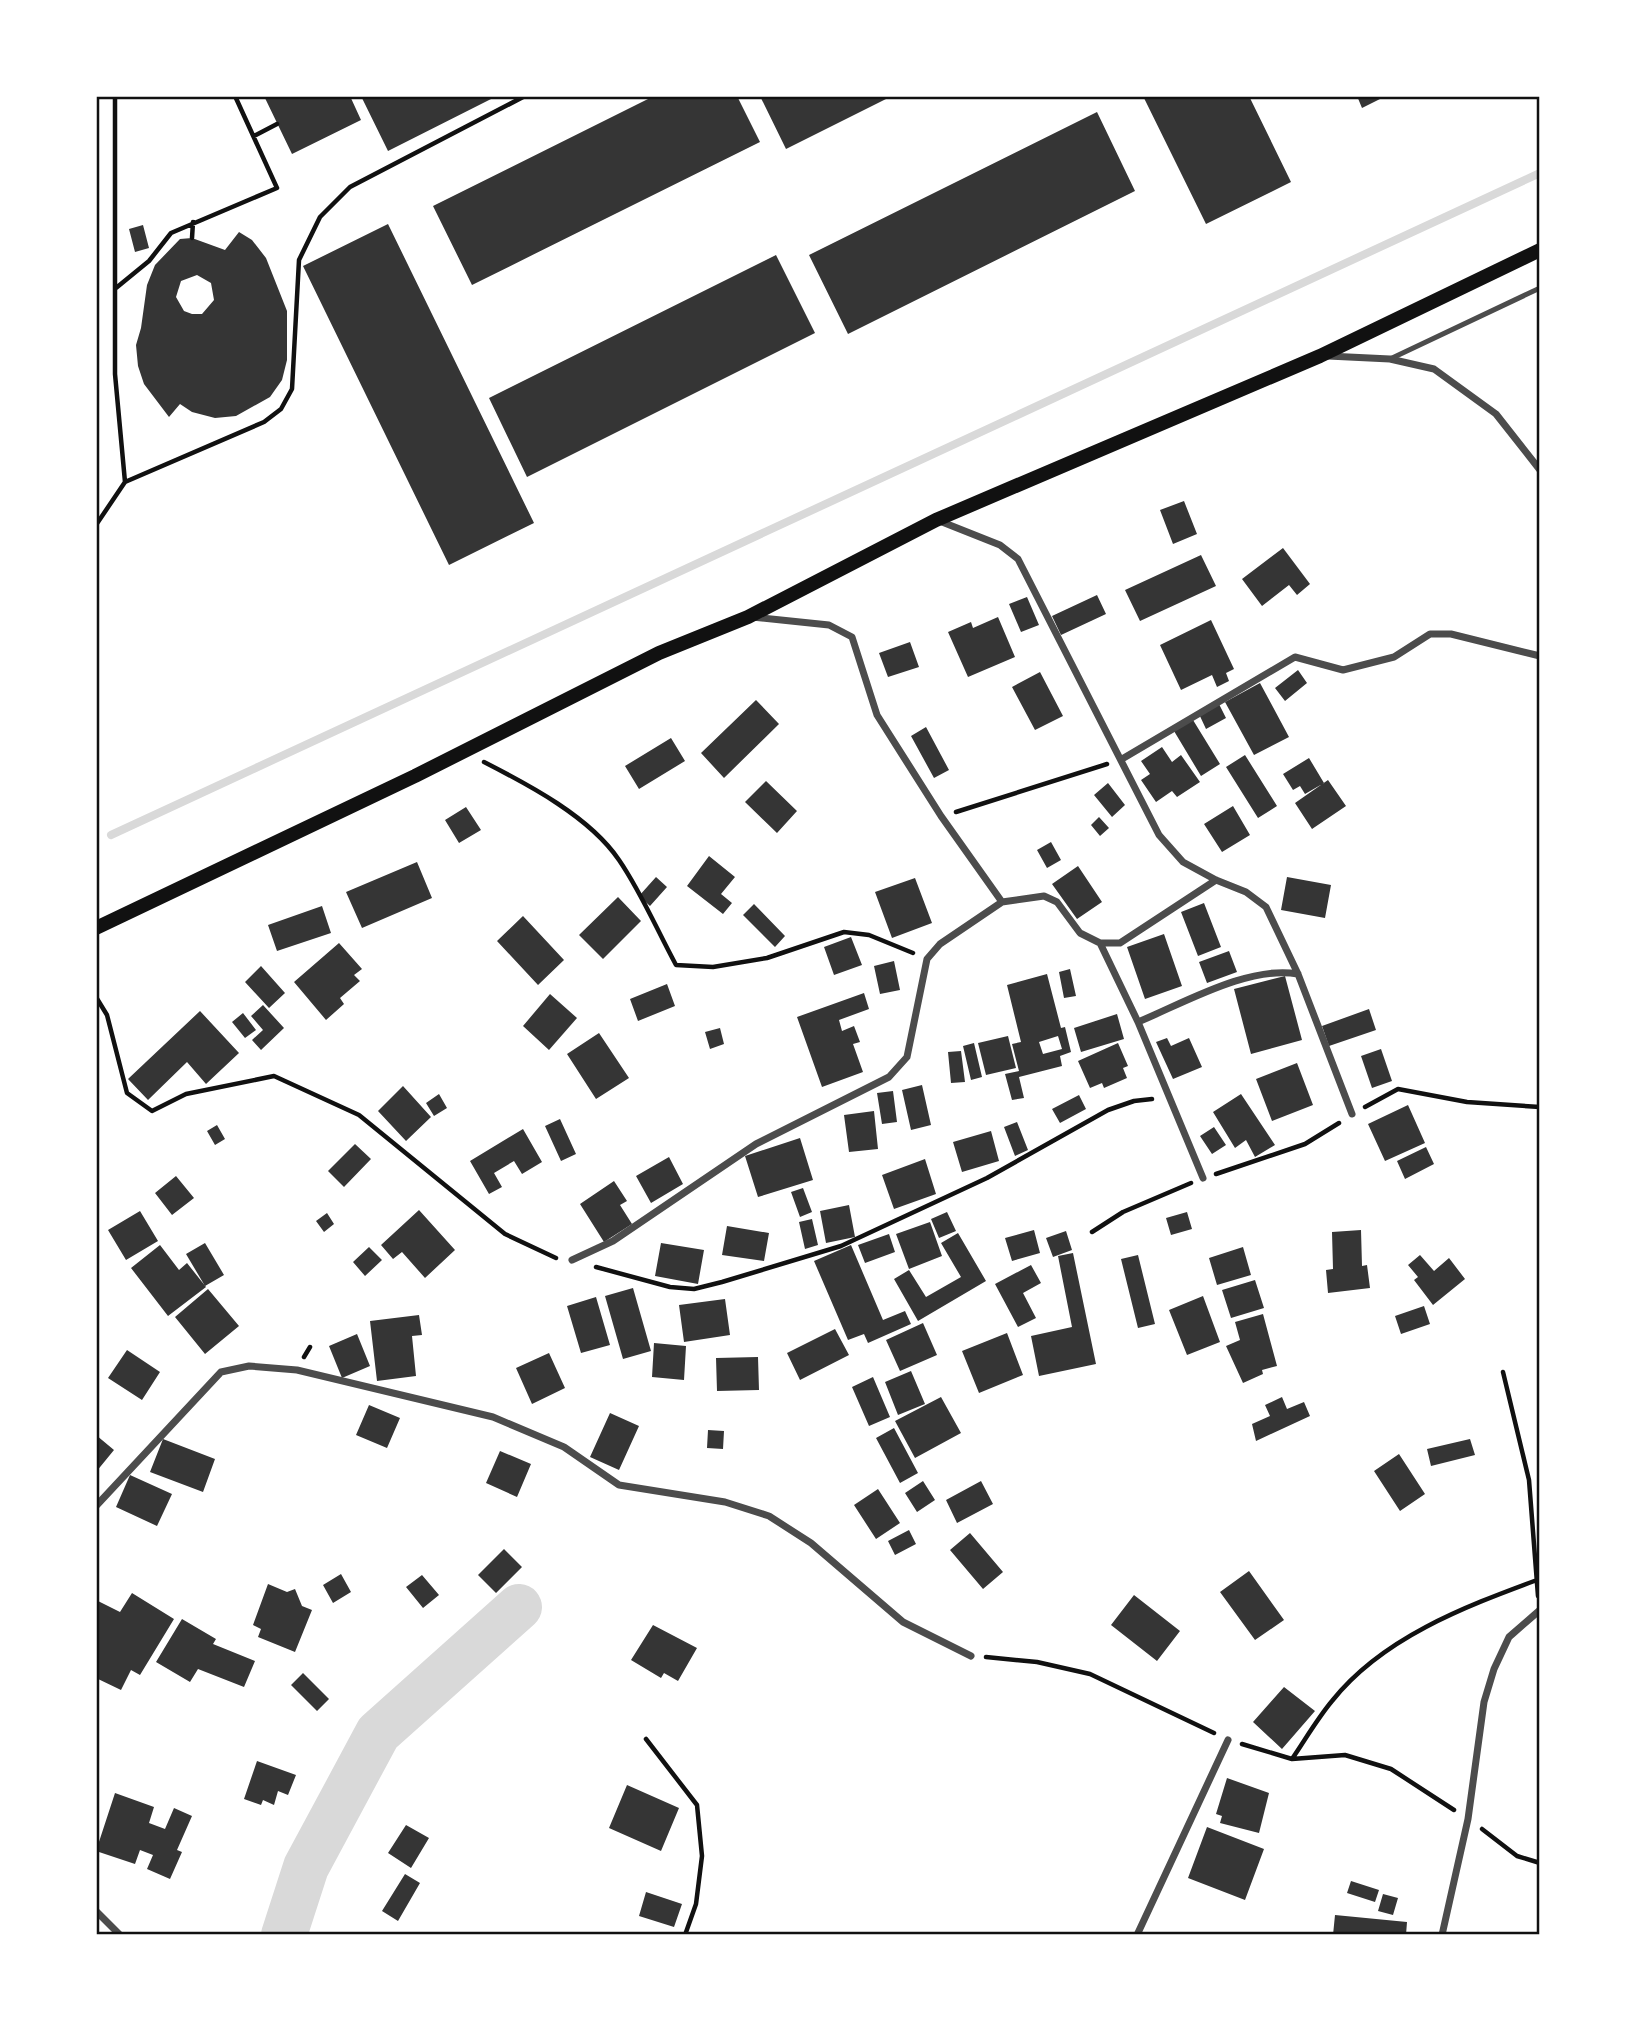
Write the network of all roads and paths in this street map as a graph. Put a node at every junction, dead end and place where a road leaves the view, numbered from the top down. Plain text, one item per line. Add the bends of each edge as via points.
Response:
1 (115, 96) edge
2 (235, 96) edge
3 (525, 96) edge
4 (277, 124) dead end
5 (254, 136) junction
6 (193, 222) junction
7 (192, 238) dead end
8 (1540, 250) edge
9 (116, 288) junction
10 (1540, 288) edge
11 (1320, 356) junction
12 (1390, 359) junction
13 (1540, 470) edge
14 (125, 482) junction
15 (936, 520) junction
16 (96, 524) edge
17 (748, 617) junction
18 (1540, 656) edge
19 (464, 751) junction
20 (1122, 759) junction
21 (942, 816) junction
22 (1216, 880) junction
23 (1002, 902) junction
24 (96, 928) edge
25 (1100, 943) junction
26 (927, 959) junction
27 (1298, 974) junction
28 (96, 997) edge
29 (1138, 1022) junction
30 (1167, 1097) junction
31 (1540, 1107) edge
32 (1352, 1114) junction
33 (1203, 1178) junction
34 (1092, 1232) dead end
35 (572, 1260) junction
36 (1503, 1371) dead end
37 (97, 1505) edge
38 (1537, 1580) junction
39 (1539, 1610) edge
40 (971, 1656) dead end
41 (646, 1739) dead end
42 (1228, 1740) dead end
43 (1292, 1759) dead end
44 (1468, 1819) junction
45 (1540, 1863) edge
46 (96, 1911) edge
47 (120, 1935) edge
48 (685, 1935) edge
49 (1137, 1935) edge
50 (1442, 1935) edge

1 - 9 path
2 - 5 path
3 - 14 path via 350,187 320,217 299,260 292,389 281,409 264,422
4 - 5 path
5 - 6 path via 277,188
6 - 7 path
6 - 9 path via 171,233 149,261
8 - 11 main road
9 - 14 path via 116,374
10 - 12 lane
11 - 12 street
11 - 15 main road
12 - 13 street via 1434,369 1496,414
14 - 16 path
15 - 17 main road
15 - 20 street via 1000,545 1018,559
17 - 19 main road via 659,653
17 - 21 street via 829,625 852,637 877,715
18 - 20 street via 1451,634 1430,634 1394,657 1343,670 1295,657
19 - 24 main road
19 - 26 path via 534,788 573,815 618,858 676,965 713,967 767,958 844,932 869,934
20 - 21 path
20 - 22 street via 1159,835 1183,862
21 - 23 street
22 - 25 street via 1120,943
22 - 27 street via 1246,892 1266,907
23 - 25 street via 1044,896 1057,902 1080,933
23 - 26 street via 940,944
25 - 29 street
26 - 35 street via 907,1057 890,1077 757,1144 613,1241
27 - 29 street via 1279,971 1245,978
27 - 32 street
28 - 35 path via 107,1015 127,1094 152,1111 186,1094 274,1076 359,1115 505,1234 549,1258
29 - 30 street
30 - 33 street
30 - 35 path via 1108,1110 987,1178 841,1246 722,1282 694,1289 670,1287
31 - 32 path via 1467,1102 1398,1089
32 - 33 path via 1305,1144
33 - 34 path via 1123,1212
36 - 38 path via 1529,1480
37 - 40 street via 221,1372 249,1366 297,1370 492,1418 564,1447 619,1485 725,1502 769,1516 811,1543 903,1622
38 - 39 path
38 - 43 path via 1478,1601 1396,1644 1332,1700
39 - 44 street via 1509,1637 1494,1669 1484,1702
41 - 48 path via 697,1805 702,1856 696,1905
42 - 49 street
44 - 45 path via 1517,1856
44 - 50 street
46 - 47 street

